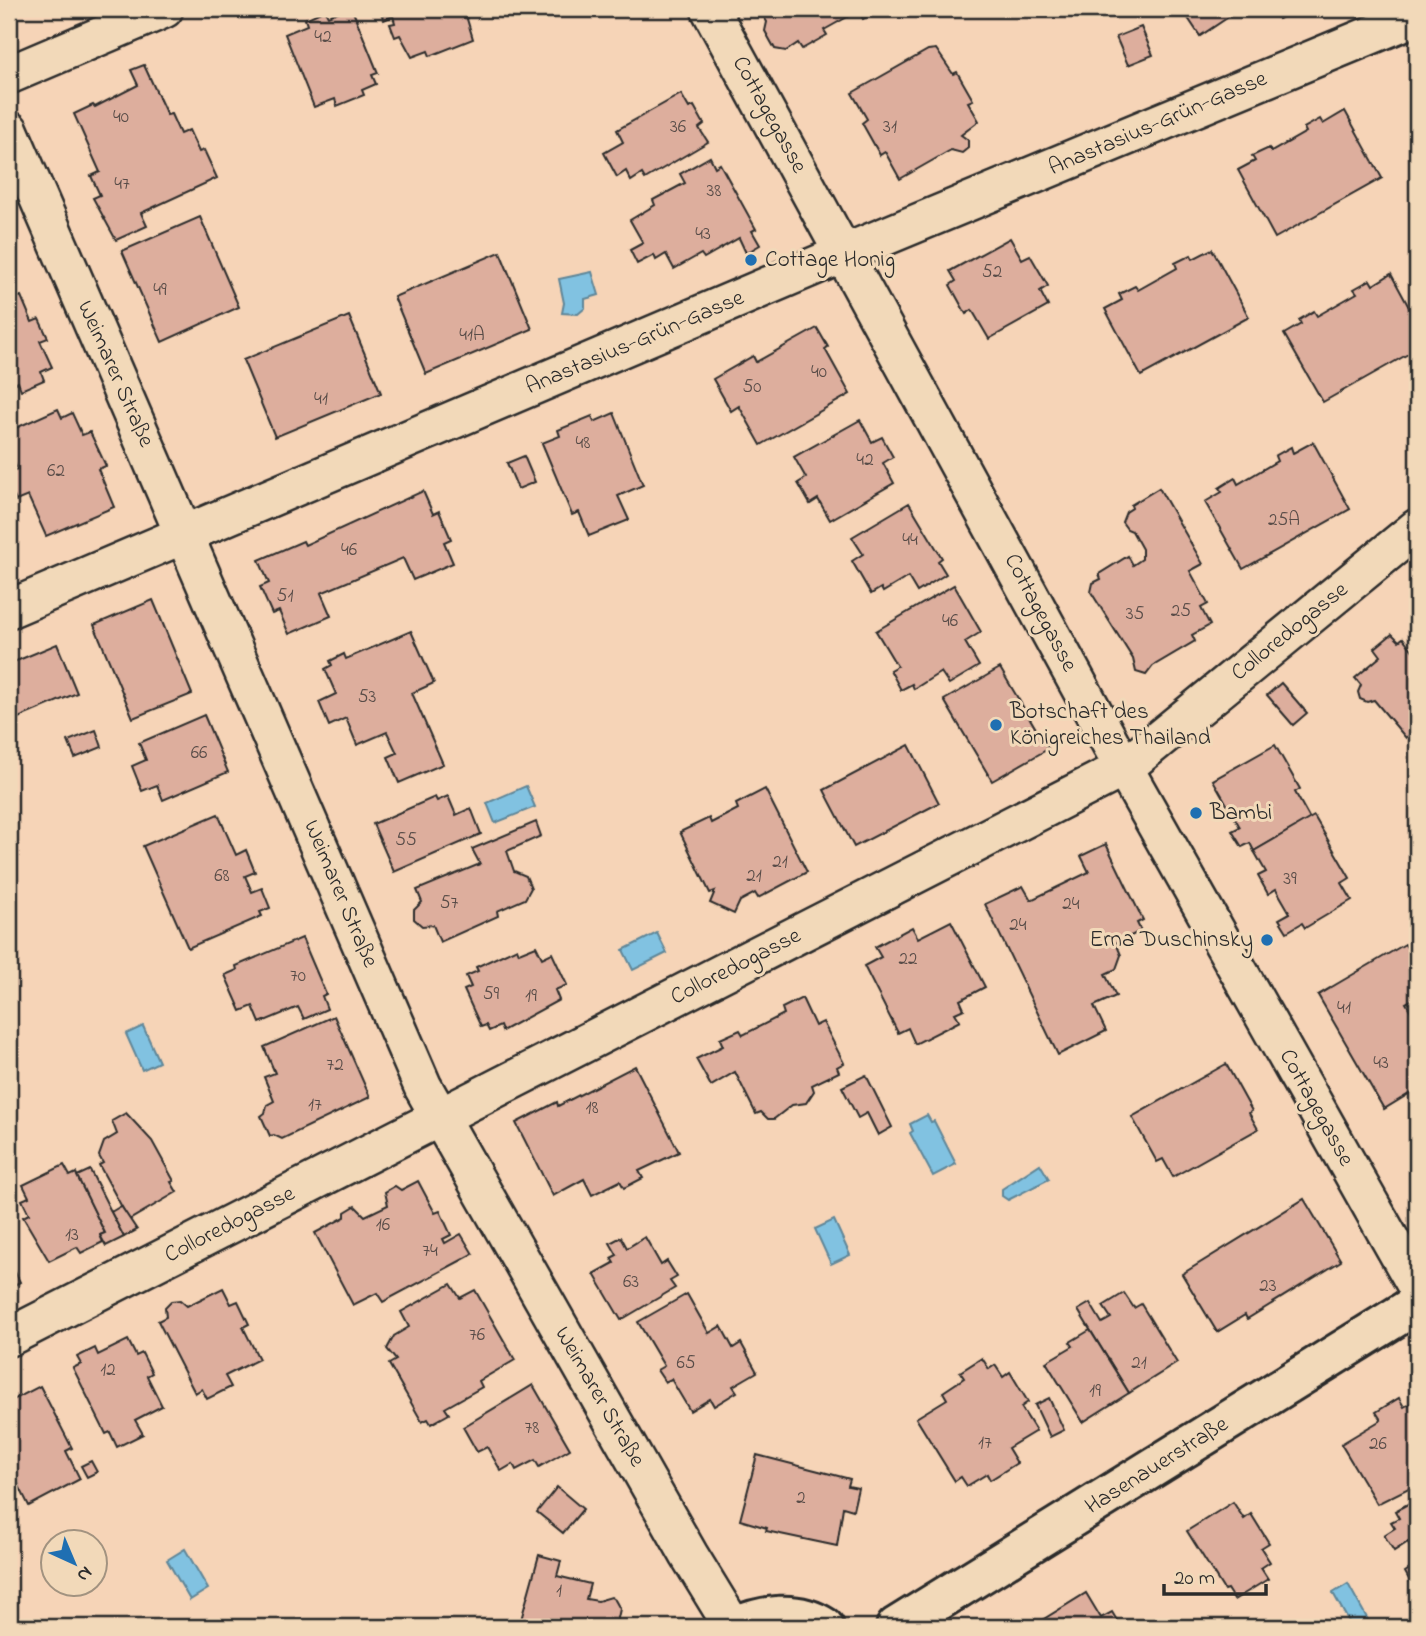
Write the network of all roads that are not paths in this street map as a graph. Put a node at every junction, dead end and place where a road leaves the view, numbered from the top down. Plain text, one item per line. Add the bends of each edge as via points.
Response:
1 (164, 9) edge
2 (710, 9) edge
3 (1417, 16) edge
4 (9, 75) edge
5 (9, 130) edge
6 (845, 253) junction
7 (1417, 528) edge
8 (186, 534) junction
9 (9, 609) edge
10 (1124, 768) junction
11 (441, 1118) junction
12 (1417, 1287) edge
13 (1417, 1304) edge
14 (9, 1337) edge
15 (734, 1627) edge
16 (824, 1627) edge
17 (896, 1627) edge

1 - 4 street
2 - 6 street, Cottagegasse
3 - 6 street, Anastasius-Grün-Gasse
5 - 8 street, Weimarer Straße
6 - 8 street, Anastasius-Grün-Gasse
6 - 10 street, Cottagegasse
7 - 10 street, Colloredogasse
8 - 9 street, Anastasius-Grün-Gasse
8 - 11 street, Weimarer Straße via 417,1074
10 - 11 street, Colloredogasse
10 - 12 street, Cottagegasse
11 - 14 street, Colloredogasse
11 - 15 street, Weimarer Straße
13 - 17 street, Hasenauerstraße
15 - 16 street via 773,1615

